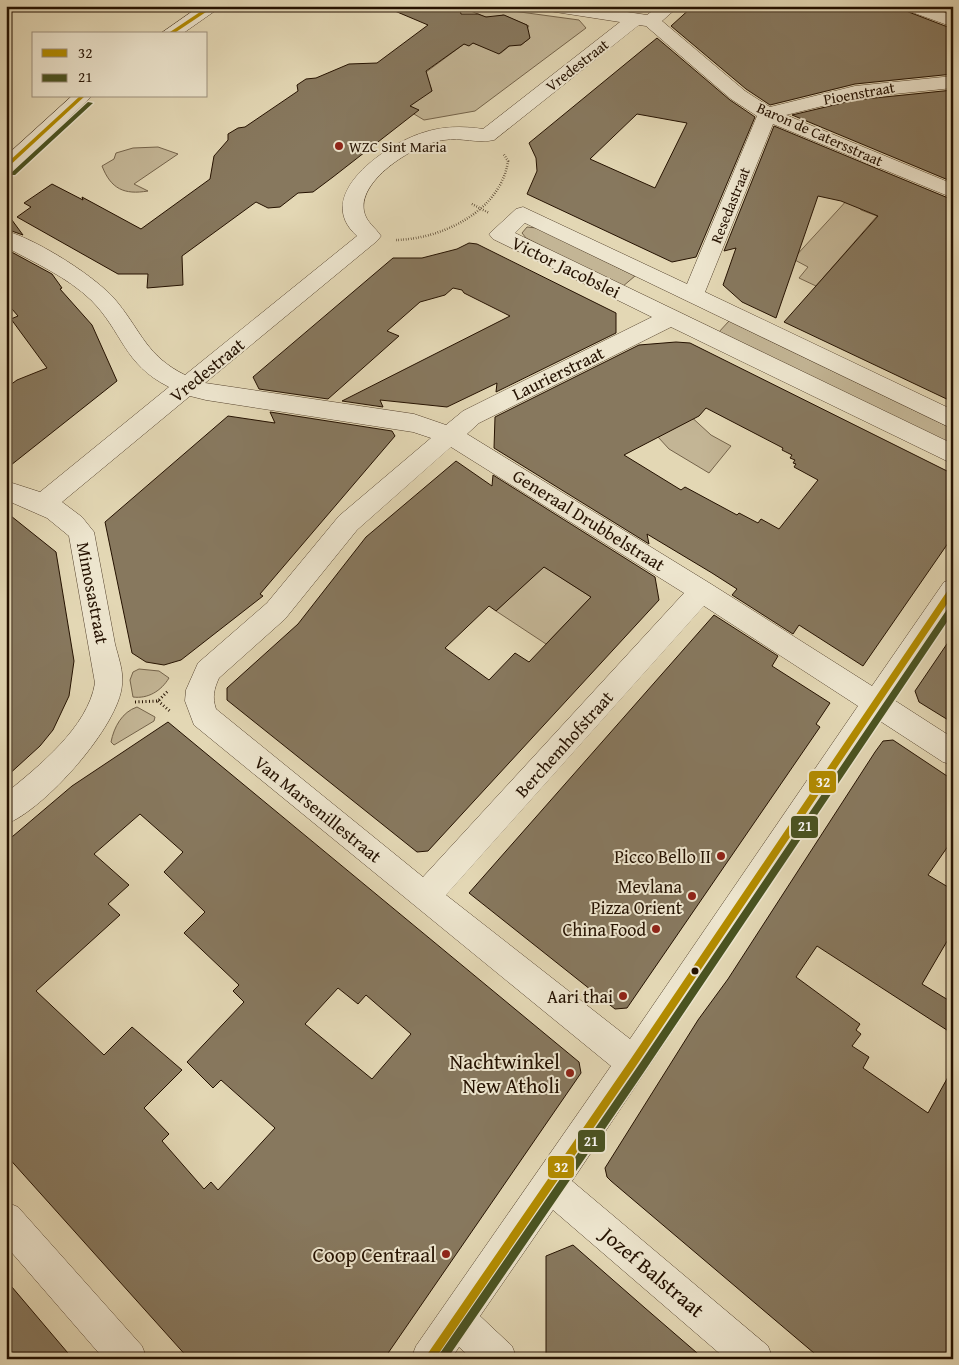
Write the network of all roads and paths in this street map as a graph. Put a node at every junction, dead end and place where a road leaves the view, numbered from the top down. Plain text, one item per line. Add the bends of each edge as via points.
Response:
1 (213, 6) edge
2 (549, 6) edge
3 (670, 6) edge
4 (912, 6) edge
5 (643, 20) junction
6 (953, 22) edge
7 (172, 32) edge
8 (953, 82) edge
9 (81, 98) edge
10 (766, 114) junction
11 (487, 136) junction
12 (6, 167) edge
13 (953, 192) edge
14 (370, 236) junction
15 (6, 238) edge
16 (693, 296) junction
17 (670, 318) junction
18 (186, 387) junction
19 (953, 420) edge
20 (450, 435) junction
21 (953, 455) edge
22 (6, 490) edge
23 (44, 504) junction
24 (953, 589) edge
25 (702, 591) junction
26 (208, 671) junction
27 (104, 700) junction
28 (877, 703) junction
29 (953, 752) edge
30 (6, 811) edge
31 (425, 897) junction
32 (633, 1064) junction
33 (550, 1185) junction
34 (6, 1219) edge
35 (457, 1319) junction
36 (129, 1359) edge
37 (429, 1359) edge
38 (499, 1359) edge
39 (755, 1359) edge

1 - 7 street
2 - 5 street
3 - 5 street, Vredestraat
4 - 6 street
5 - 10 street, Baron de Catersstraat
5 - 11 street, Vredestraat
8 - 10 street, Pioenstraat via 855,92
9 - 12 street
10 - 13 street, Baron de Catersstraat
10 - 16 street, Resedastraat
11 - 14 street via 452,132 429,137 395,153 368,174 356,191 353,210 358,225
11 - 14 path via 497,144 508,161 505,179 481,208 450,228 428,235 406,240
14 - 18 street, Vredestraat
15 - 18 street, Generaal Drubbelstraat via 90,288 108,304 151,366
16 - 17 street, Victor Jacobslei via 523,214 500,234
16 - 19 street, Victor Jacobslei
17 - 20 street, Laurierstraat via 470,417
17 - 21 street, Victor Jacobslei
18 - 20 street, Generaal Drubbelstraat via 232,397 414,423
18 - 23 street, Vredestraat
20 - 25 street, Generaal Drubbelstraat
20 - 26 street, Laurierstraat via 348,523 276,611
22 - 23 street, Mimosastraat
23 - 27 street, Mimosastraat via 76,525 81,532 108,672 108,691
24 - 28 street
25 - 28 street, Generaal Drubbelstraat
25 - 31 street, Berchemhofstraat
26 - 27 path via 183,675 158,701
26 - 31 street, Van Marsenillestraat via 199,701 204,716
27 - 30 street, Mimosastraat via 90,728 71,754
28 - 29 street, Generaal Drubbelstraat
28 - 32 street
31 - 32 street, Van Marsenillestraat
32 - 33 street
33 - 35 street
33 - 39 street, Jozef Balstraat
34 - 36 street
35 - 37 street
35 - 38 street

